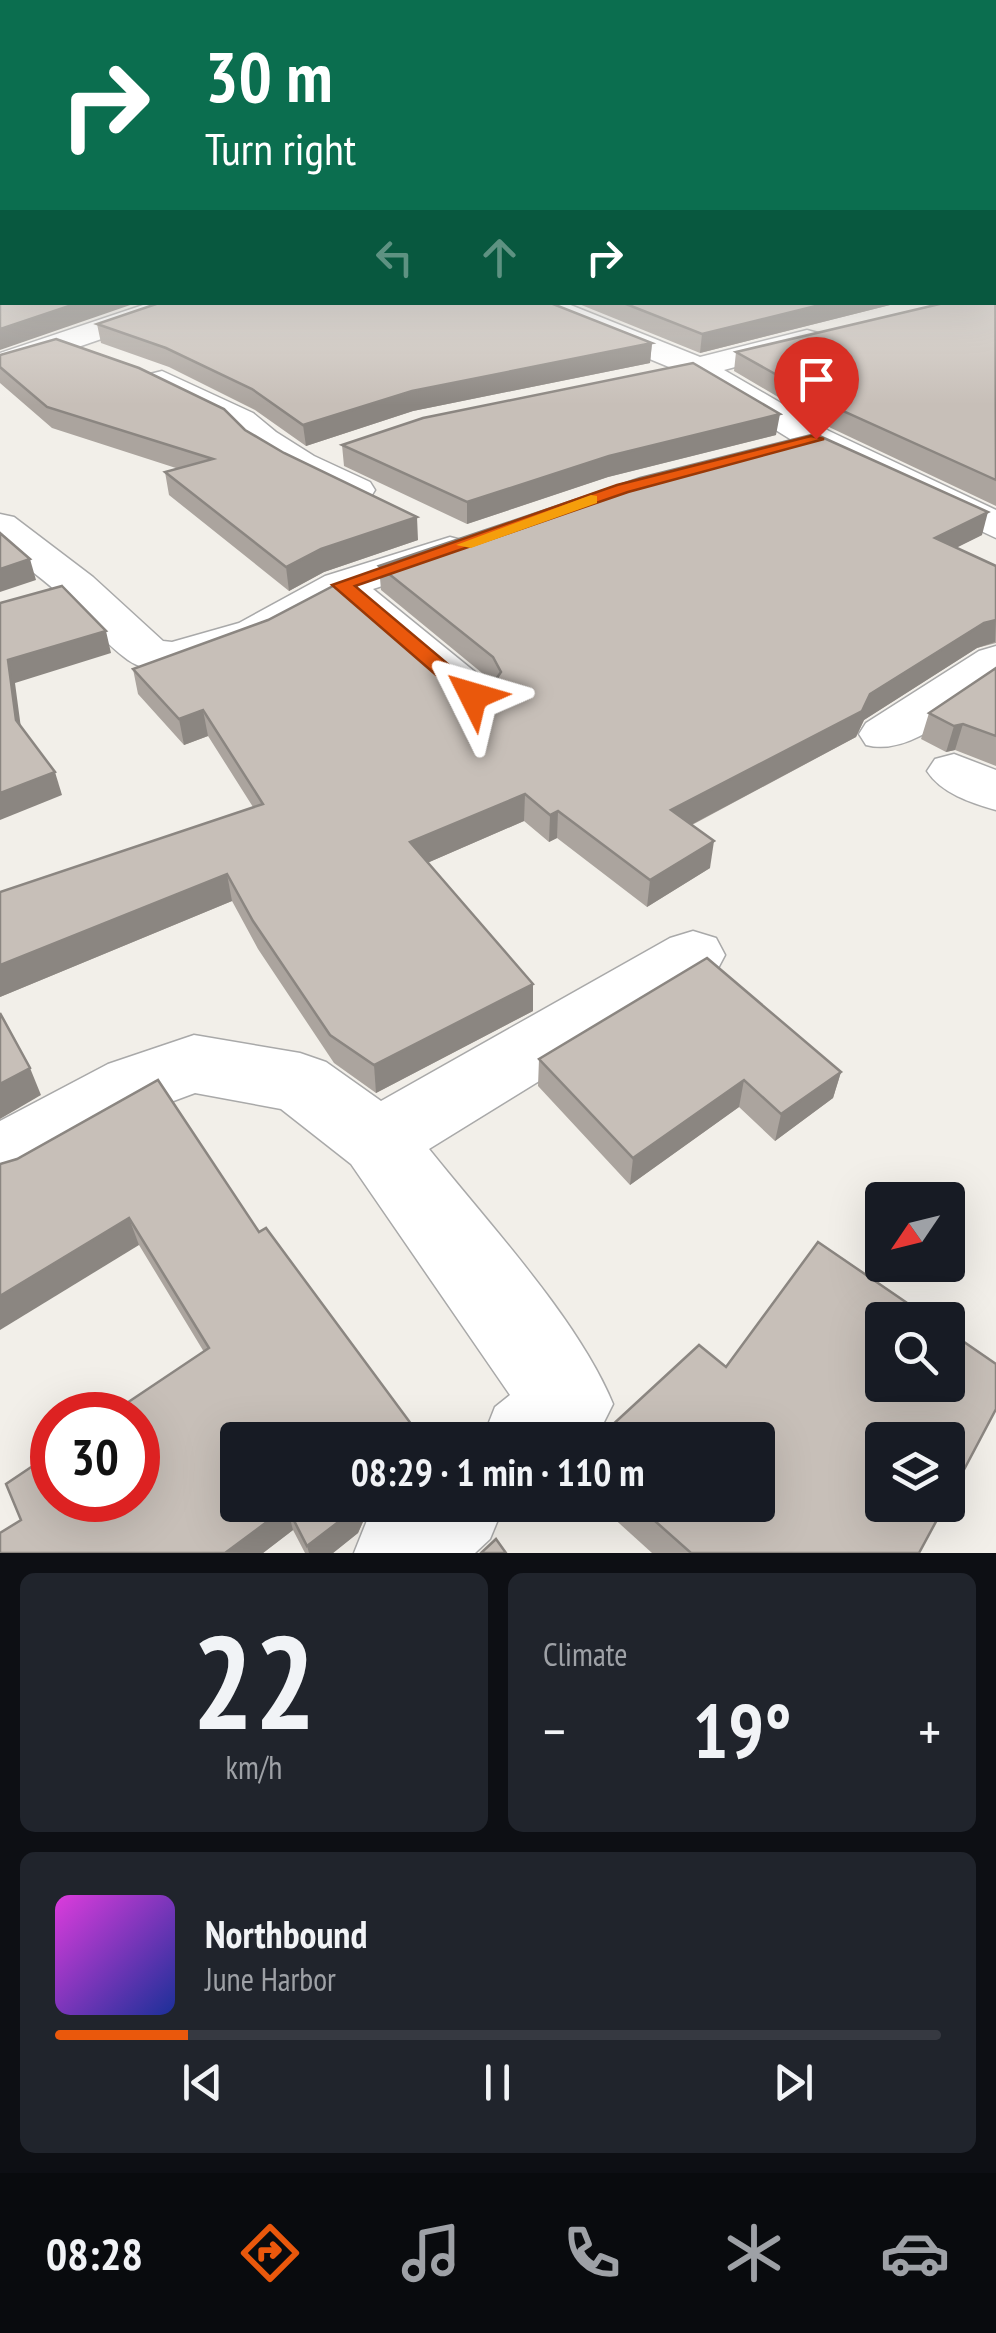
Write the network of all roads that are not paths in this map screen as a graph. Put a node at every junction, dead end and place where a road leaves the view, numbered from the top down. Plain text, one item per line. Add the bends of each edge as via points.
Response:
1 (172, 305) edge
2 (543, 305) edge
3 (832, 333) edge
4 (0, 343) edge
5 (44, 348) junction
6 (0, 364) edge
7 (697, 367) junction
8 (639, 378) edge
9 (816, 439) junction
10 (339, 451) dead end
11 (758, 454) edge
12 (301, 464) junction
13 (384, 504) edge
14 (417, 520) edge
15 (0, 526) edge
16 (996, 526) edge
17 (342, 585) junction
18 (77, 586) junction
19 (31, 600) edge
20 (996, 661) edge
21 (473, 696) edge
22 (886, 734) dead end
23 (693, 955) dead end
24 (378, 1141) junction
25 (0, 1159) edge
26 (548, 1422) edge
27 (437, 1522) edge
28 (403, 1553) edge

1 - 5 street
2 - 7 street
3 - 7 street
4 - 5 street
5 - 6 street
5 - 12 street via 115,364 241,420
7 - 8 street
7 - 9 street
9 - 11 street
9 - 16 street
10 - 12 street
12 - 13 street
14 - 17 street via 475,541
15 - 18 street
17 - 18 street via 256,633 173,657 146,652
17 - 21 street
18 - 19 street
20 - 22 street
23 - 24 street
24 - 25 street via 300,1083 194,1064 134,1086
24 - 26 street via 568,1404
27 - 28 street

